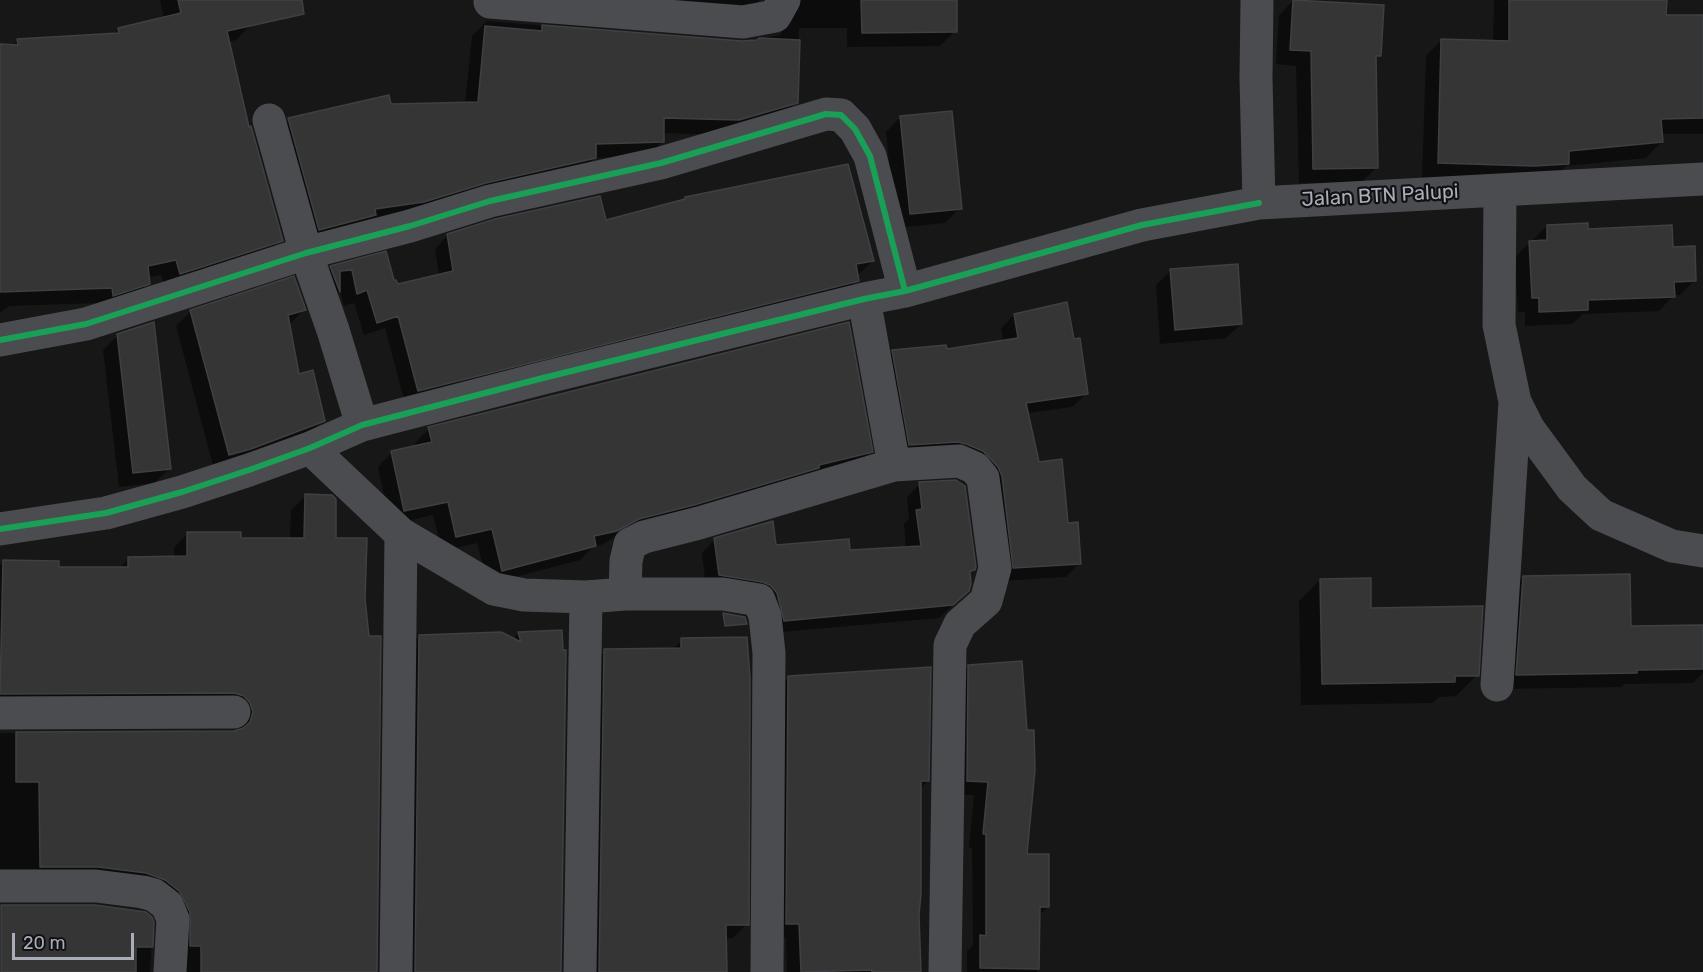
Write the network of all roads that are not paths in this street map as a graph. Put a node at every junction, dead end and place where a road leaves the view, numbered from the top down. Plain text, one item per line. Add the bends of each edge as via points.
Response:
1 (783, 0) edge
2 (1257, 0) edge
3 (490, 2) dead end
4 (269, 120) dead end
5 (1703, 179) edge
6 (1500, 190) junction
7 (1259, 203) junction
8 (306, 253) junction
9 (905, 291) junction
10 (864, 299) junction
11 (0, 340) edge
12 (1515, 402) junction
13 (362, 425) junction
14 (310, 448) junction
15 (894, 465) junction
16 (0, 529) edge
17 (401, 534) junction
18 (1703, 551) edge
19 (625, 594) junction
20 (585, 597) junction
21 (1497, 685) dead end
22 (234, 712) dead end
23 (0, 713) edge
24 (0, 886) edge
25 (170, 972) edge
26 (396, 972) edge
27 (580, 972) edge
28 (767, 972) edge
29 (945, 972) edge

1 - 3 street via 775,16 743,22
2 - 7 street
4 - 8 street
5 - 6 street, Jalan BTN Palupi
6 - 7 street, Jalan BTN Palupi
6 - 12 street via 1499,325
7 - 9 street, Jalan BTN Palupi via 1142,225
8 - 9 street via 490,201 661,164 826,114 841,115 855,129 870,156
8 - 11 street via 86,324
8 - 13 street
9 - 10 street, Jalan BTN Palupi
10 - 13 street, Jalan BTN Palupi
10 - 15 street
12 - 18 street via 1549,459 1601,515 1672,546
12 - 21 street
13 - 14 street, Jalan BTN Palupi
14 - 16 street, Jalan BTN Palupi via 182,492 106,513
14 - 17 street
15 - 19 street via 644,537 630,544
15 - 29 street via 959,461 975,468 983,478 995,568 986,601 960,624 950,645
17 - 20 street via 494,588 524,595
17 - 26 street
19 - 20 street
19 - 28 street via 723,594 759,600 769,653
20 - 27 street
22 - 23 street
24 - 25 street via 96,886 154,895 167,905 173,919

